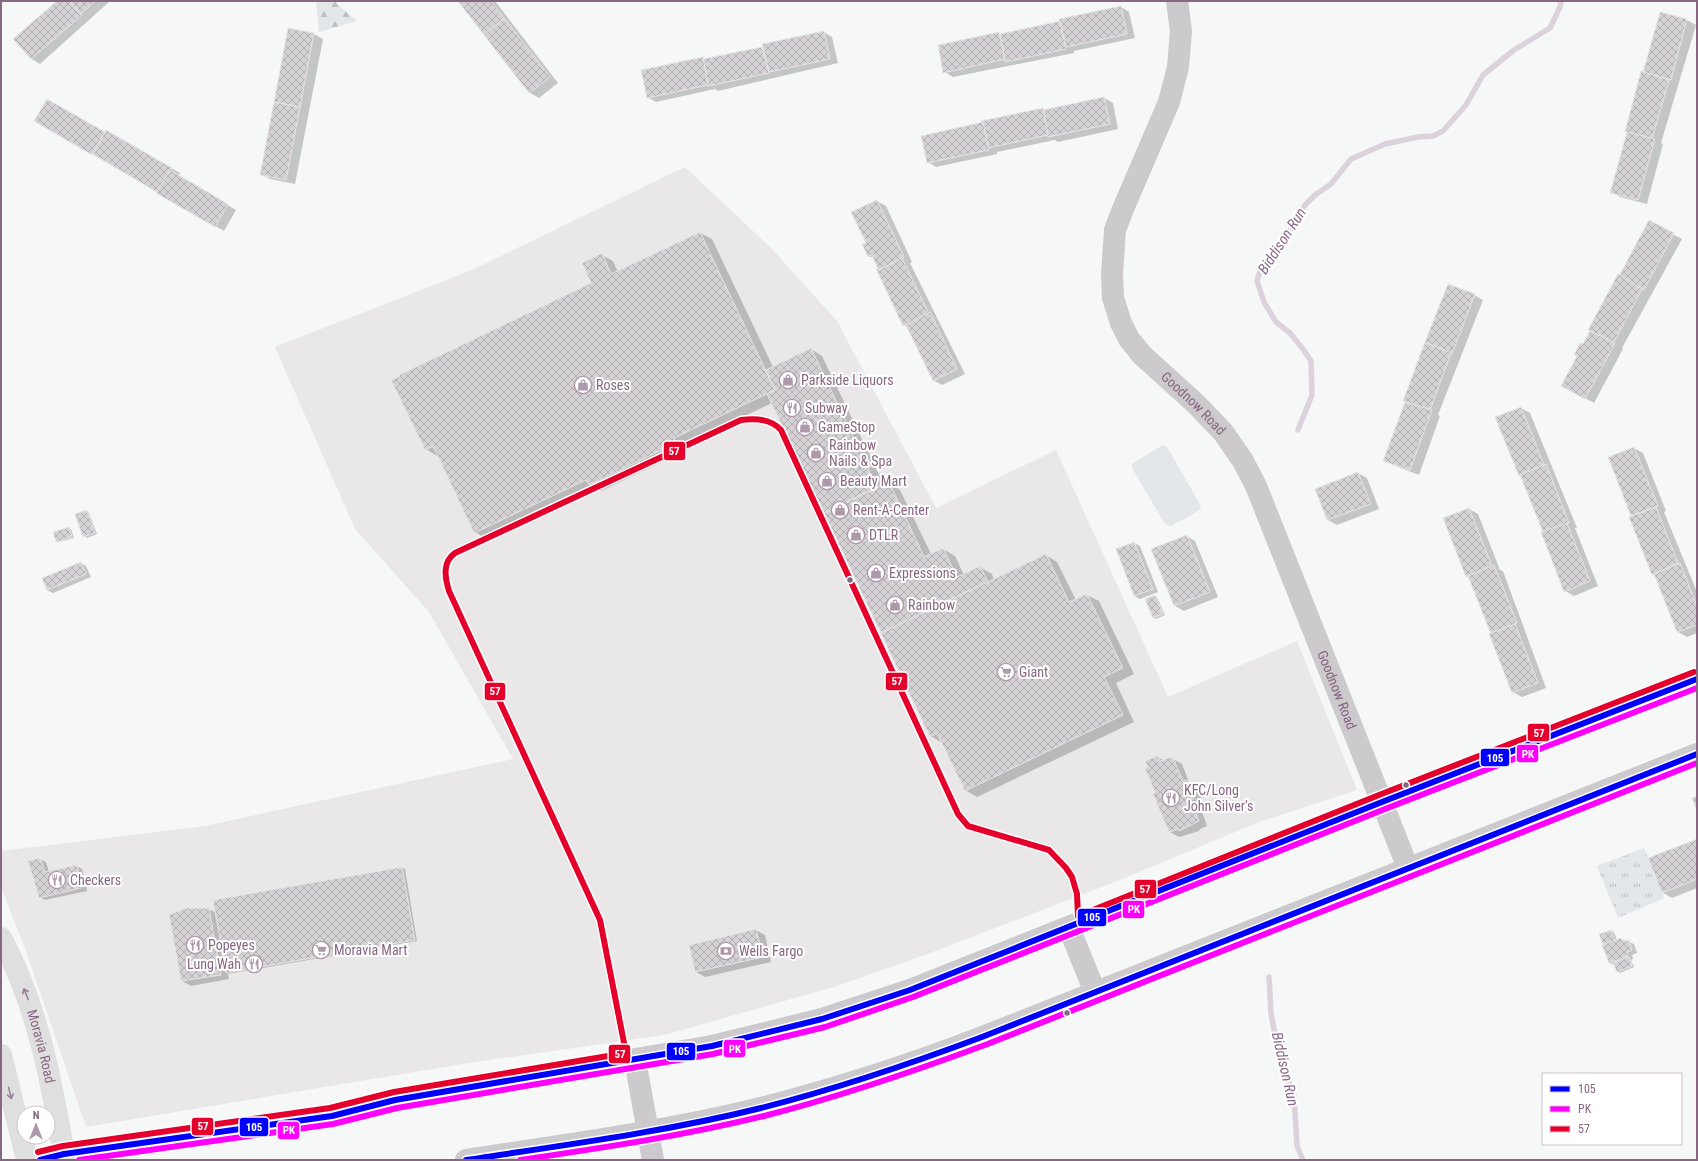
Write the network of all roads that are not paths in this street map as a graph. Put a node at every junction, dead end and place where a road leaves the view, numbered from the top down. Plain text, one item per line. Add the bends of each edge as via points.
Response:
1 (1177, 1) edge
2 (1697, 679) edge
3 (1697, 754) edge
4 (1382, 802) junction
5 (1408, 868) junction
6 (1069, 928) junction
7 (1, 938) edge
8 (1095, 992) junction
9 (1, 1055) edge
10 (635, 1060) junction
11 (648, 1131) junction
12 (65, 1157) edge
13 (27, 1160) edge
14 (40, 1160) edge
15 (466, 1160) edge
16 (653, 1160) edge

1 - 4 street, Goodnow Road via 1181,31 1178,67 1168,102 1115,230 1112,272 1115,307 1129,339 1142,355 1223,432 1243,461 1256,486
2 - 4 street
3 - 5 street
4 - 5 street, Goodnow Road
4 - 6 street
5 - 8 street
6 - 8 street
6 - 10 street via 910,990 822,1018 712,1046
12 -> 7 main road, Moravia Road via 36,1025 10,954
8 - 11 street via 963,1045 855,1082 760,1108
9 -> 13 main road
10 - 11 street
10 - 12 street via 395,1100 332,1116
11 - 15 street
11 - 16 street
12 - 14 main road

